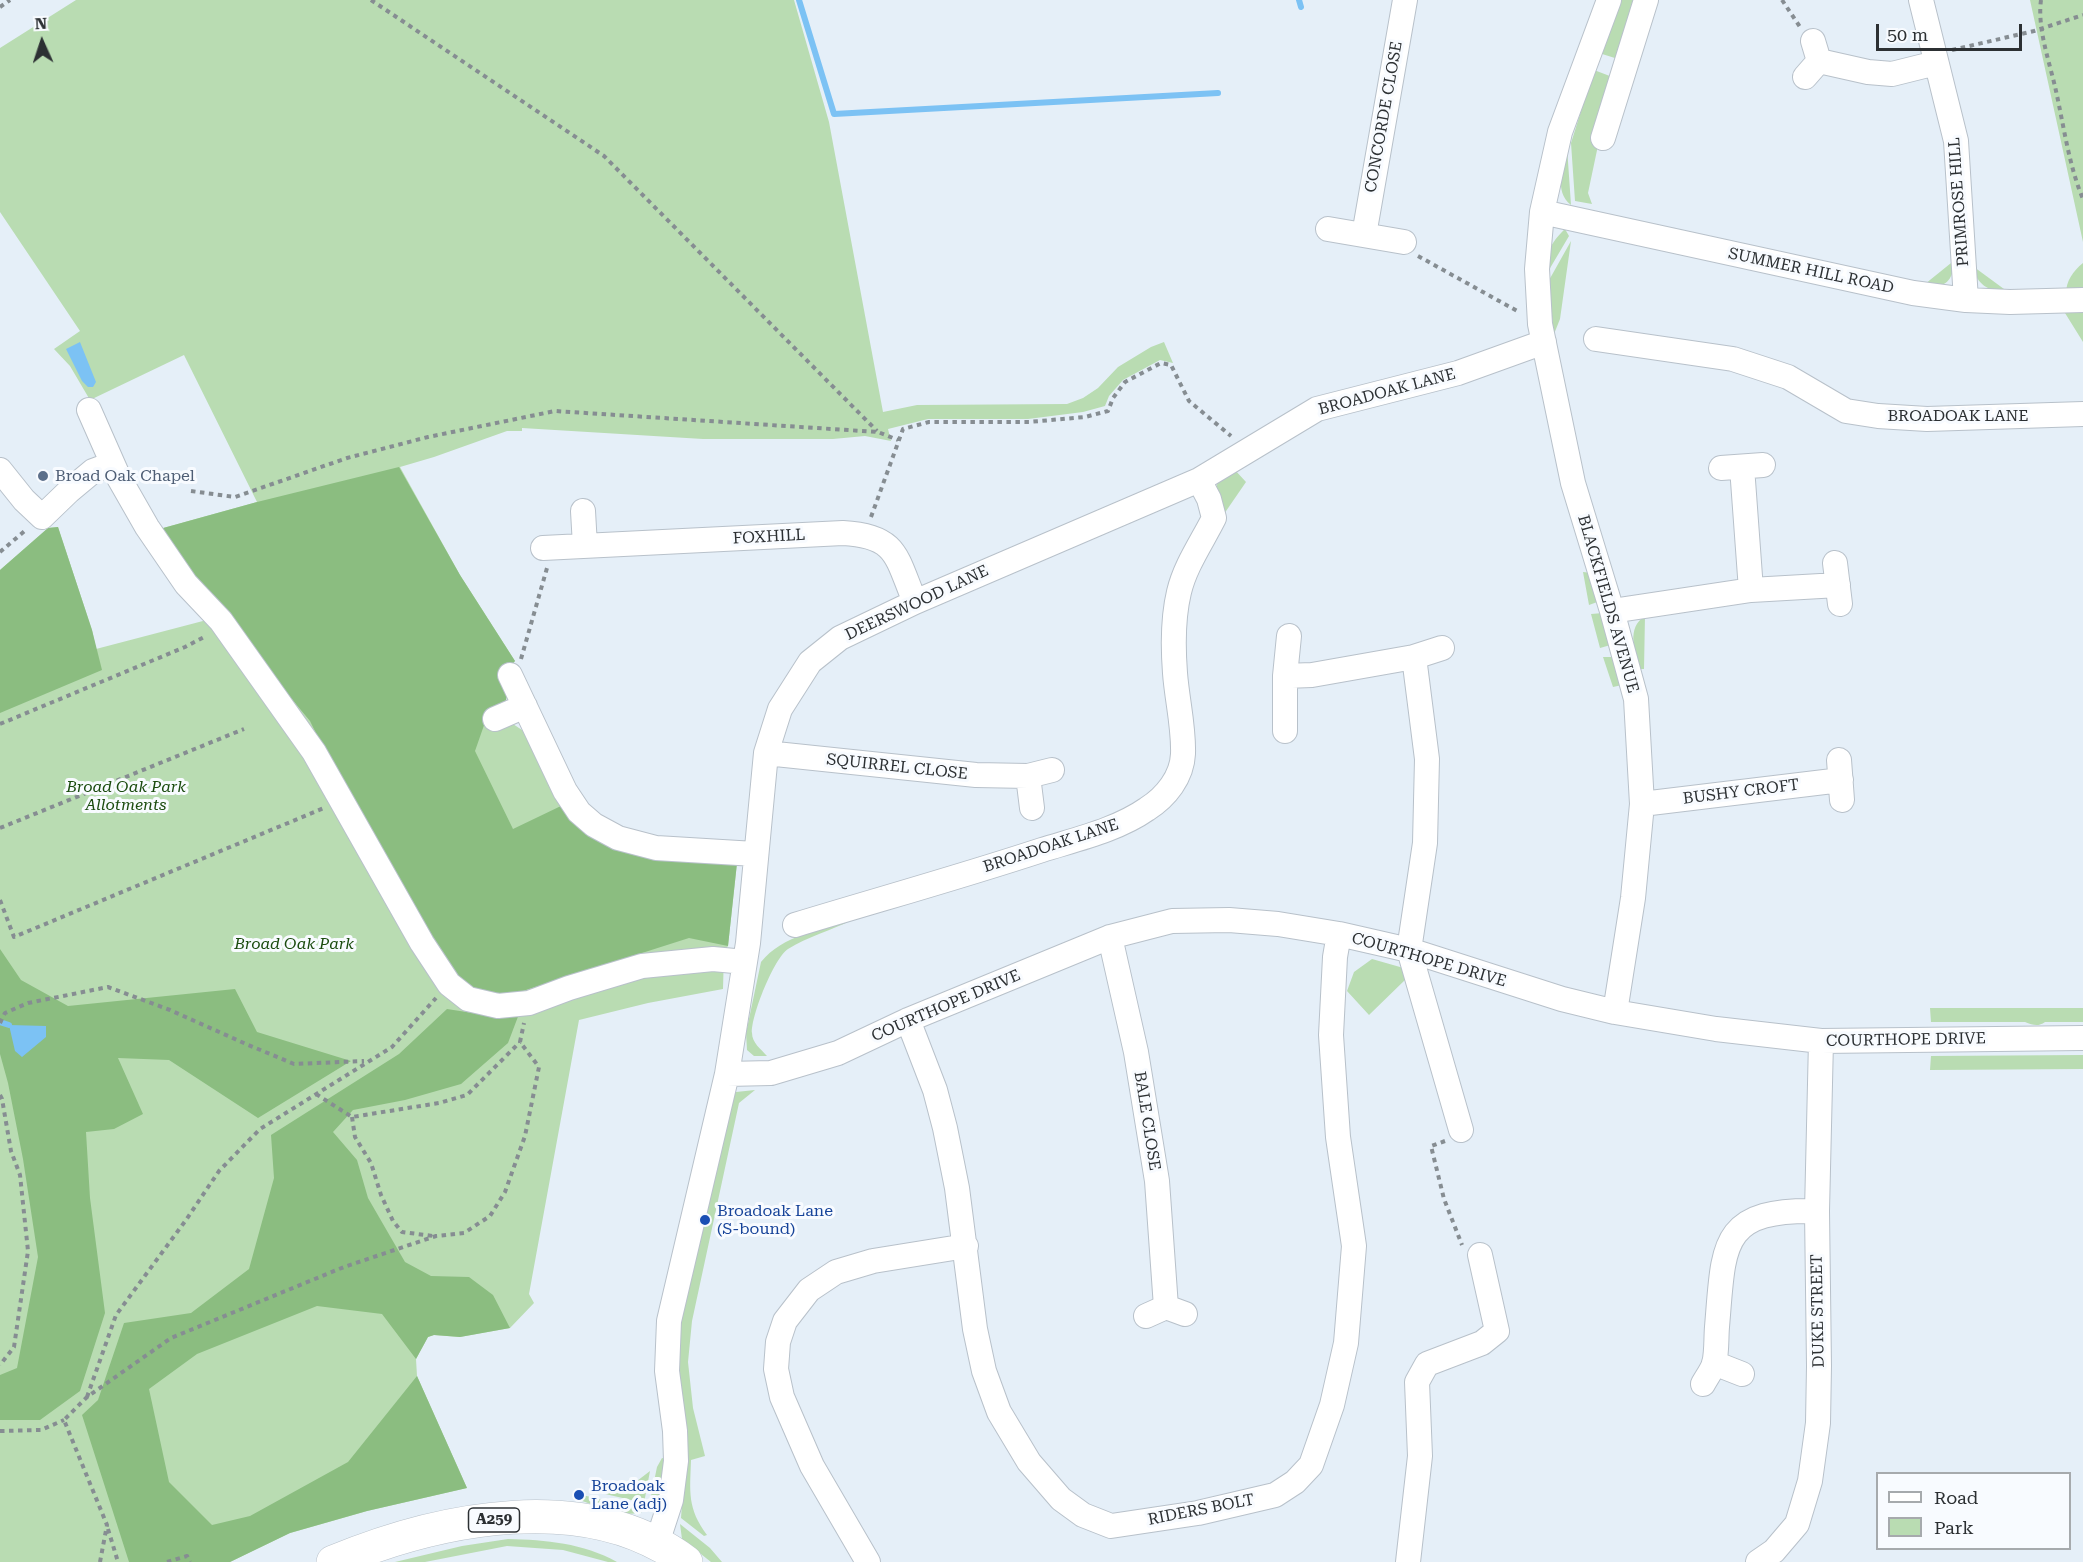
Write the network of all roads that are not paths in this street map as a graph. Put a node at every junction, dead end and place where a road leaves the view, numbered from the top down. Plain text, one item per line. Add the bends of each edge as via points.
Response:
1 (1404, 0) edge
2 (1609, 0) edge
3 (1646, 0) edge
4 (1921, 0) edge
5 (1588, 58) junction
6 (1935, 58) junction
7 (1812, 59) road end
8 (1624, 71) junction
9 (1603, 138) dead end
10 (1542, 212) junction
11 (1328, 229) dead end
12 (1364, 235) junction
13 (1404, 242) road end
14 (1966, 300) junction
15 (2083, 300) edge
16 (1542, 333) junction
17 (1596, 339) dead end
18 (89, 410) dead end
19 (2083, 414) edge
20 (112, 464) junction
21 (1742, 467) dead end
22 (0, 470) edge
23 (1200, 480) junction
24 (583, 512) dead end
25 (585, 546) junction
26 (548, 548) road end
27 (1838, 584) dead end
28 (1751, 590) junction
29 (915, 602) junction
30 (1612, 611) junction
31 (1289, 636) dead end
32 (1442, 648) dead end
33 (1414, 657) junction
34 (510, 675) road end
35 (1286, 676) junction
36 (525, 706) junction
37 (495, 719) dead end
38 (1284, 731) dead end
39 (766, 753) junction
40 (1052, 770) dead end
41 (1028, 776) junction
42 (1840, 780) dead end
43 (1642, 804) junction
44 (1032, 808) dead end
45 (755, 854) junction
46 (795, 925) dead end
47 (1339, 934) junction
48 (1110, 937) junction
49 (1409, 950) junction
50 (746, 952) junction
51 (1615, 1011) junction
52 (908, 1020) junction
53 (2083, 1038) edge
54 (1821, 1041) junction
55 (728, 1074) junction
56 (1461, 1130) road end
57 (1817, 1211) junction
58 (966, 1246) junction
59 (1480, 1255) road end
60 (1166, 1312) dead end
61 (1742, 1374) dead end
62 (657, 1543) junction
63 (333, 1562) edge
64 (686, 1562) edge
65 (868, 1562) edge
66 (1408, 1562) edge
67 (1758, 1562) edge

1 - 12 street, CONCORDE CLOSE
2 - 5 street, BLACKFIELDS AVENUE
3 - 8 street
4 - 6 street, PRIMROSE HILL
5 - 8 street
5 - 10 street, BLACKFIELDS AVENUE via 1560,132
6 - 7 street via 1892,74
6 - 14 street, PRIMROSE HILL via 1956,141
8 - 9 street
10 - 14 street, SUMMER HILL ROAD via 1913,293
10 - 16 street, BLACKFIELDS AVENUE via 1537,269
11 - 12 street
12 - 13 street
14 - 15 street, SUMMER HILL ROAD
16 - 23 street, BROADOAK LANE via 1458,373 1317,409
16 - 30 street, BLACKFIELDS AVENUE via 1573,483
17 - 19 street, BROADOAK LANE via 1733,359 1788,377 1846,411 1878,416 1927,419
18 - 20 street
20 - 22 street via 93,471 42,518
20 - 50 street via 186,584 221,621 314,753 422,943 449,984 468,999 498,1006 529,1003 642,966
21 - 28 street
23 - 29 street, DEERSWOOD LANE
23 - 46 street, BROADOAK LANE via 1214,518 1179,591 1174,631 1175,673 1183,755 1172,786 1148,809 1118,825
24 - 25 street
25 - 26 street, FOXHILL
25 - 29 street, FOXHILL via 865,534 894,550
27 - 28 street
28 - 30 street
29 - 39 street, DEERSWOOD LANE via 840,638 810,662 780,709
30 - 43 street, BLACKFIELDS AVENUE via 1636,699
31 - 35 street
32 - 33 street
33 - 35 street
33 - 49 street via 1427,769 1425,843
34 - 36 street
35 - 38 street
36 - 37 street
36 - 45 street via 565,791 594,825 618,838 656,848
39 - 41 street, SQUIRREL CLOSE via 976,775
39 - 45 street, DEERSWOOD LANE
40 - 41 street, SQUIRREL CLOSE
41 - 44 street
42 - 43 street, BUSHY CROFT
43 - 51 street, BLACKFIELDS AVENUE via 1633,898
45 - 50 street, DEERSWOOD LANE
47 - 48 street, COURTHOPE DRIVE via 1229,920 1172,921
47 - 49 street, COURTHOPE DRIVE
47 - 58 street, RIDERS BOLT via 1331,1035 1338,1137 1354,1246 1352,1279 1346,1343 1332,1405 1311,1465 1295,1482 1275,1495 1198,1514 1111,1526 1083,1515 1061,1499 1029,1462 999,1412 984,1371
48 - 52 street, COURTHOPE DRIVE
48 - 60 street, BALE CLOSE via 1136,1052 1157,1181
49 - 51 street, COURTHOPE DRIVE via 1562,999
49 - 56 street
50 - 55 street
51 - 54 street, COURTHOPE DRIVE via 1716,1029
52 - 55 street, COURTHOPE DRIVE via 838,1053 782,1070
52 - 58 street, RIDERS BOLT via 935,1090
53 - 54 street, COURTHOPE DRIVE
54 - 57 street, DUKE STREET
55 - 62 street via 669,1321 667,1371 676,1461 671,1500
57 - 61 street via 1764,1215 1743,1225 1730,1240 1722,1263 1709,1373
57 - 67 street, DUKE STREET via 1818,1424 1810,1481 1797,1524 1774,1551
58 - 65 street via 873,1261 836,1272 809,1290 785,1321 778,1342 776,1370 782,1397 812,1466
59 - 66 street via 1497,1331 1482,1343 1427,1364 1417,1382 1420,1456
62 - 63 highway, A259 via 586,1521 513,1517 416,1534 368,1547
62 - 64 highway, A259

